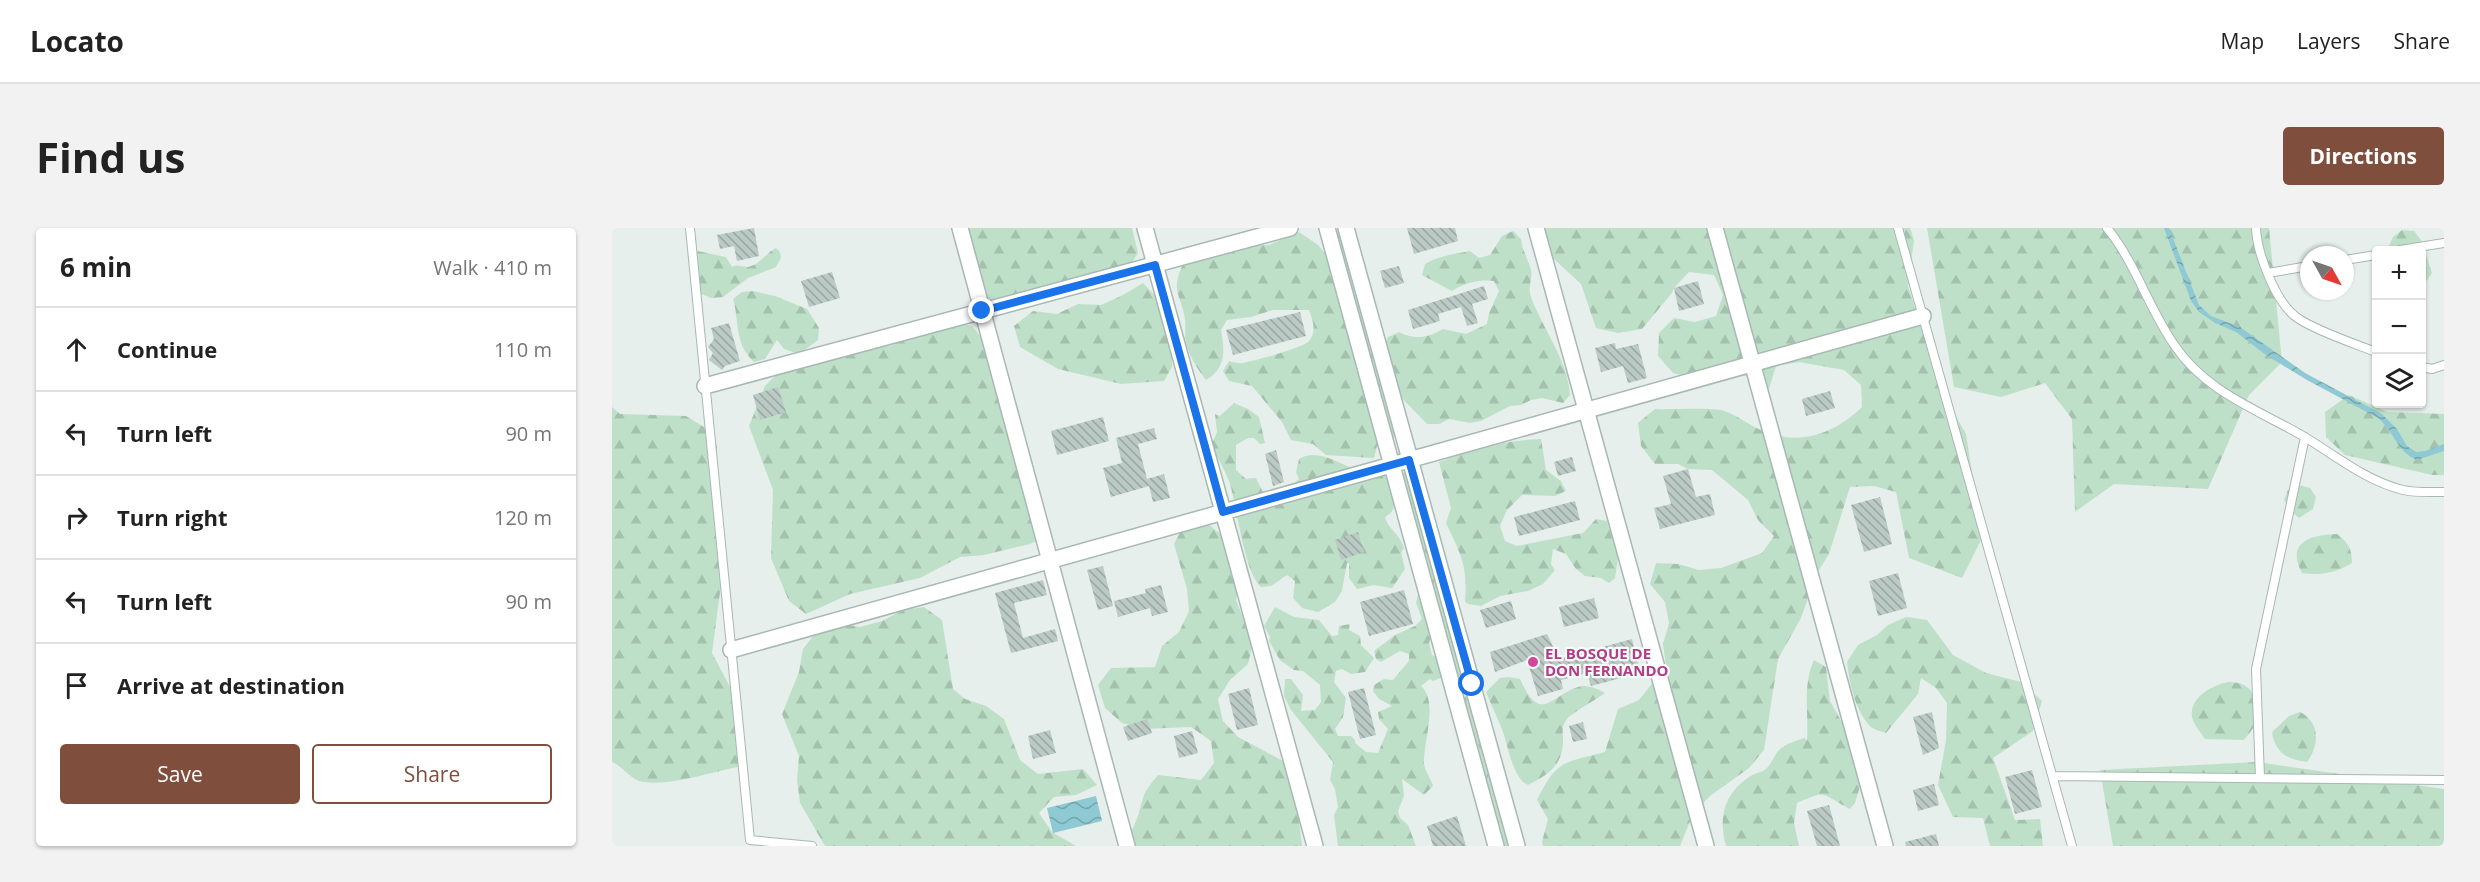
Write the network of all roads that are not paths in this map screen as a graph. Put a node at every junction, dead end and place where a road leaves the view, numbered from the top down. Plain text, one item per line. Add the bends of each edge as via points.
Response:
1 (690, 228) edge
2 (960, 228) edge
3 (1145, 228) edge
4 (1290, 228) edge
5 (1327, 228) edge
6 (1346, 228) edge
7 (1536, 228) edge
8 (1715, 228) edge
9 (1898, 228) edge
10 (2106, 228) edge
11 (2256, 228) edge
12 (2444, 243) edge
13 (2425, 246) edge
14 (2372, 256) edge
15 (2354, 259) edge
16 (1155, 265) junction
17 (2300, 268) edge
18 (2268, 273) junction
19 (982, 311) junction
20 (1923, 316) junction
21 (2372, 350) edge
22 (1753, 363) junction
23 (2444, 365) edge
24 (2426, 368) edge
25 (705, 386) junction
26 (1586, 410) junction
27 (2305, 437) junction
28 (1409, 460) junction
29 (1392, 465) junction
30 (2444, 492) edge
31 (1223, 512) junction
32 (1050, 561) junction
33 (731, 650) junction
34 (1472, 684) junction
35 (1453, 689) junction
36 (2053, 776) junction
37 (2260, 778) junction
38 (2444, 780) edge
39 (812, 846) edge
40 (1127, 846) edge
41 (1315, 846) edge
42 (1496, 846) edge
43 (1517, 846) edge
44 (1706, 846) edge
45 (1886, 846) edge
46 (2073, 846) edge

1 - 25 lane
2 - 19 street
3 - 16 street
4 - 16 street
5 - 29 street
6 - 28 street
7 - 26 street
8 - 22 street
9 - 20 lane
10 - 27 lane via 2175,347 2197,372 2222,392
11 - 18 lane via 2256,243
12 - 13 lane
14 - 15 lane
16 - 19 street
16 - 31 street
17 - 18 lane
18 - 21 lane via 2281,300 2298,318
19 - 25 street
19 - 32 street
20 - 22 street
20 - 36 lane
22 - 26 street
22 - 45 street
23 - 24 lane
25 - 33 lane
26 - 28 street
26 - 44 street
27 - 30 lane via 2337,459 2383,482 2404,490
27 - 37 lane via 2256,669
28 - 29 street
28 - 34 street
29 - 31 street
29 - 35 street
31 - 32 street
31 - 41 street
32 - 33 street
32 - 40 street
33 - 39 lane via 750,840
34 - 35 lane
34 - 43 street
35 - 42 street
36 - 37 lane
36 - 46 lane
37 - 38 lane

